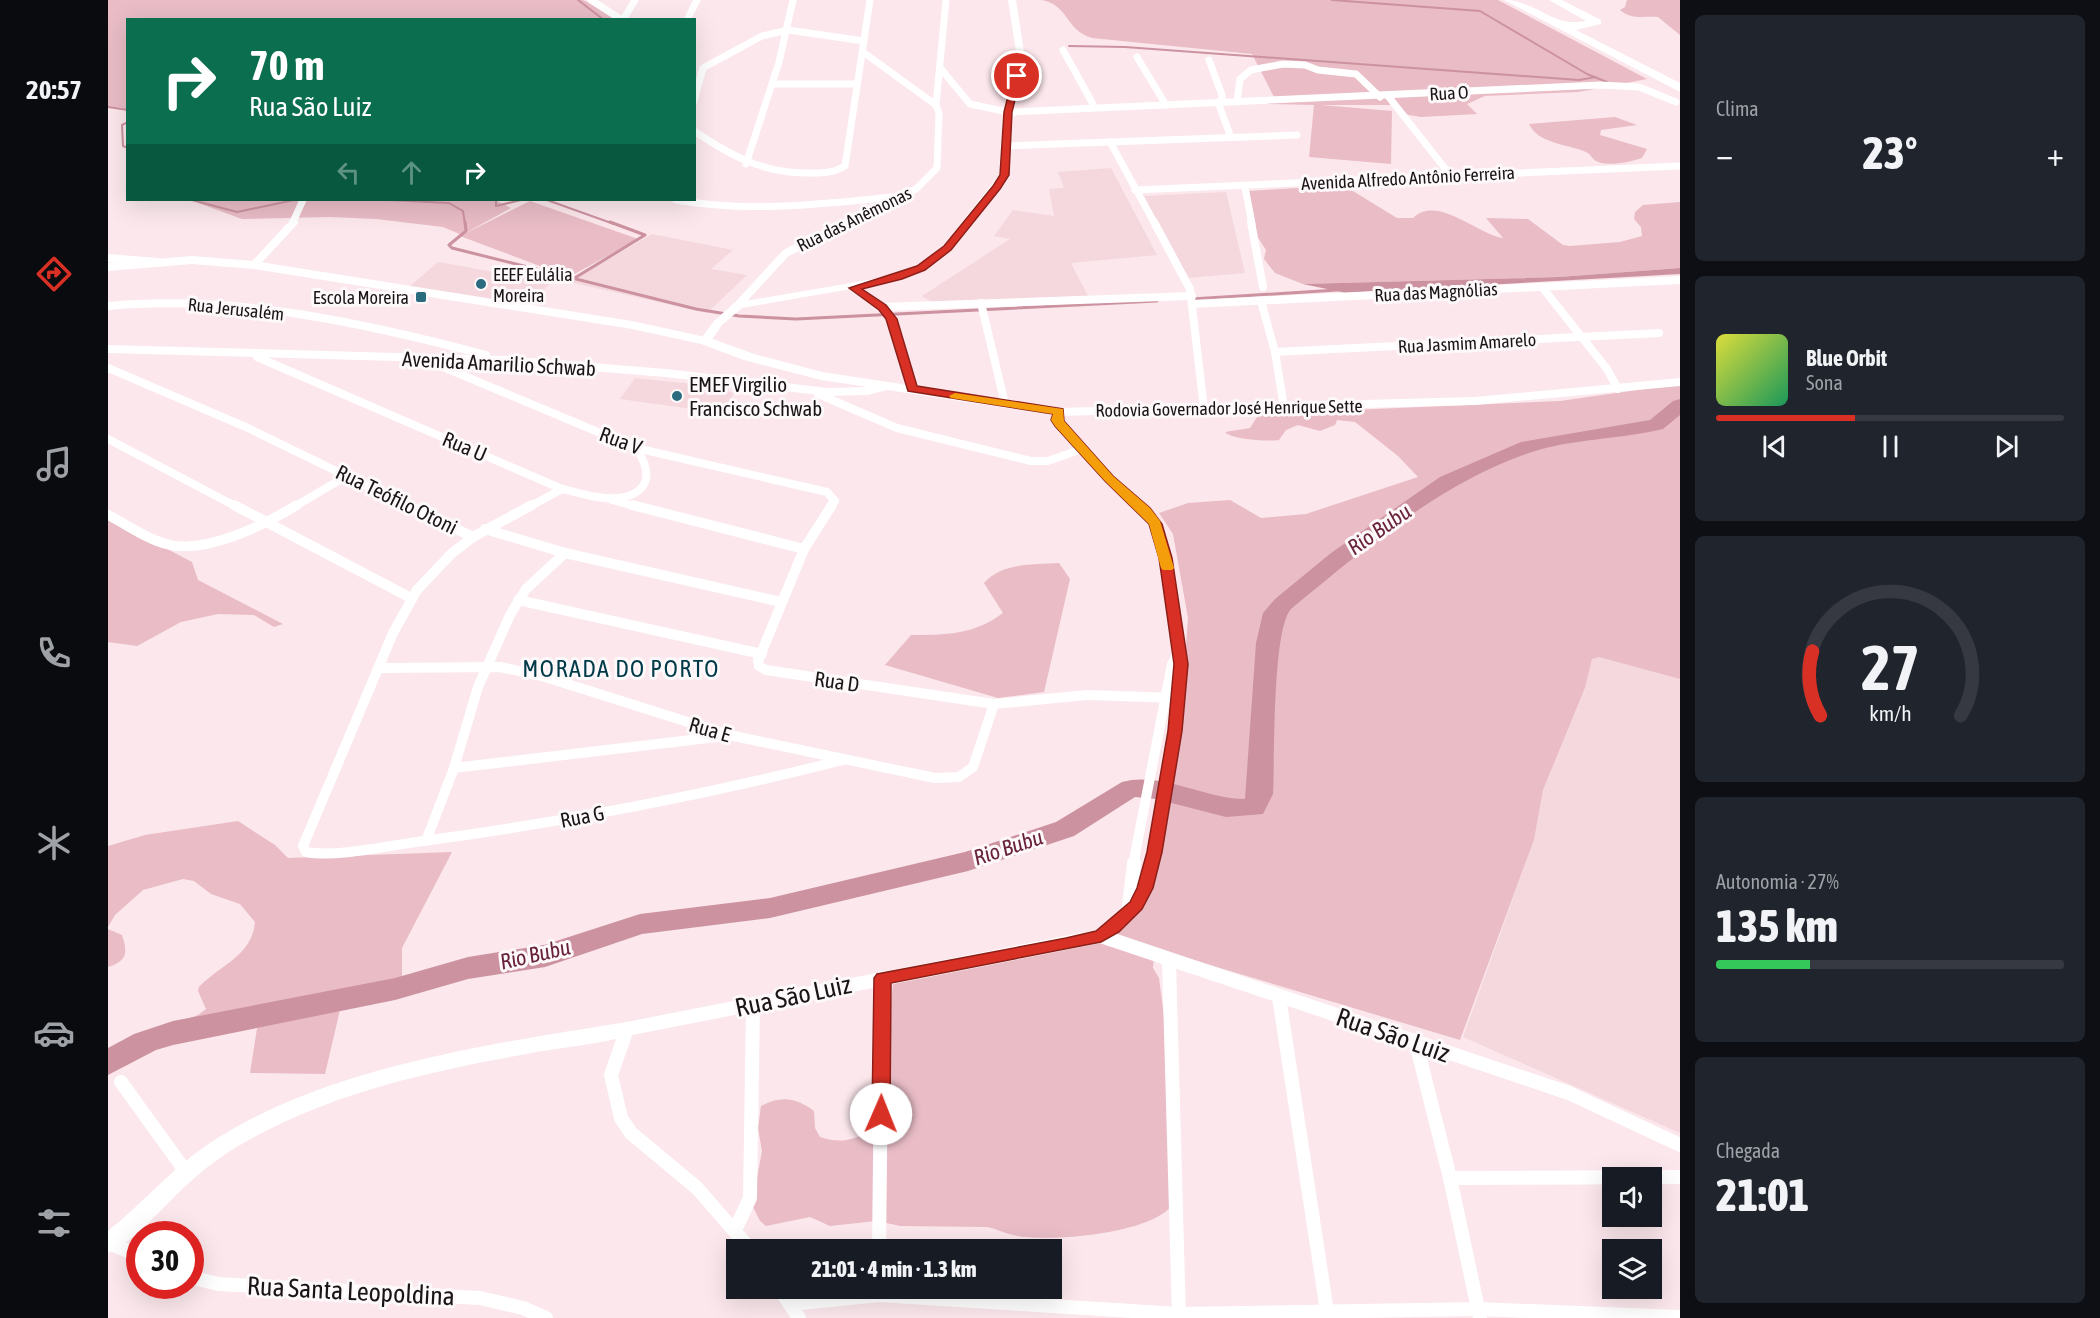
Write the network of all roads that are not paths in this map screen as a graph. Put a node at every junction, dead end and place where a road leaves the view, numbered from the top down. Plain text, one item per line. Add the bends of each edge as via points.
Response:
1 (591, 0) edge
2 (635, 0) edge
3 (697, 0) edge
4 (793, 0) edge
5 (870, 0) edge
6 (946, 0) edge
7 (1012, 0) edge
8 (1509, 0) edge
9 (1515, 0) edge
10 (1524, 0) edge
11 (1554, 0) edge
12 (619, 18) edge
13 (623, 18) edge
14 (688, 18) edge
15 (1576, 27) junction
16 (788, 30) junction
17 (864, 41) junction
18 (1064, 50) dead end
19 (863, 52) junction
20 (1137, 57) dead end
21 (1209, 60) dead end
22 (696, 64) edge
23 (703, 68) junction
24 (941, 69) junction
25 (1680, 82) edge
26 (773, 84) junction
27 (855, 84) junction
28 (1680, 88) edge
29 (696, 94) edge
30 (1384, 96) junction
31 (1218, 102) junction
32 (1237, 102) junction
33 (1679, 103) edge
34 (936, 105) junction
35 (1166, 105) junction
36 (1094, 106) junction
37 (1008, 112) junction
38 (696, 132) edge
39 (1230, 135) junction
40 (1297, 135) dead end
41 (1110, 142) junction
42 (1004, 146) junction
43 (746, 164) junction
44 (1680, 166) edge
45 (1451, 176) junction
46 (1245, 187) junction
47 (1135, 190) junction
48 (901, 196) junction
49 (303, 201) edge
50 (681, 201) edge
51 (108, 258) edge
52 (158, 262) junction
53 (254, 266) junction
54 (108, 267) edge
55 (1680, 280) edge
56 (1263, 287) dead end
57 (1542, 287) junction
58 (854, 288) junction
59 (1192, 300) junction
60 (1261, 301) junction
61 (108, 306) edge
62 (982, 308) junction
63 (733, 309) junction
64 (887, 312) junction
65 (1659, 333) dead end
66 (1581, 337) junction
67 (705, 341) junction
68 (108, 349) edge
69 (1275, 352) junction
70 (250, 354) junction
71 (424, 359) junction
72 (504, 360) junction
73 (108, 368) edge
74 (1680, 382) edge
75 (887, 386) junction
76 (912, 389) junction
77 (1618, 389) junction
78 (812, 392) junction
79 (1005, 404) junction
80 (1284, 407) junction
81 (1204, 409) junction
82 (1059, 412) junction
83 (108, 439) edge
84 (636, 448) junction
85 (1082, 448) junction
86 (348, 475) junction
87 (562, 489) junction
88 (606, 498) junction
89 (108, 515) edge
90 (270, 522) junction
91 (485, 529) junction
92 (473, 537) junction
93 (804, 549) junction
94 (565, 553) junction
95 (411, 598) junction
96 (518, 600) junction
97 (781, 602) junction
98 (1178, 653) junction
99 (762, 654) junction
100 (486, 667) junction
101 (380, 668) junction
102 (1165, 698) junction
103 (1178, 698) junction
104 (994, 704) junction
105 (729, 735) junction
106 (843, 760) junction
107 (454, 768) junction
108 (426, 842) junction
109 (317, 854) joint
110 (1128, 914) junction
111 (1101, 936) junction
112 (1169, 961) junction
113 (882, 978) junction
114 (1280, 997) junction
115 (753, 1004) junction
116 (627, 1029) junction
117 (1416, 1043) junction
118 (121, 1082) dead end
119 (1680, 1145) edge
120 (186, 1172) junction
121 (1680, 1177) edge
122 (1449, 1178) junction
123 (735, 1230) junction
124 (742, 1239) edge
125 (879, 1239) edge
126 (109, 1244) edge
127 (126, 1251) edge
128 (204, 1280) edge
129 (787, 1299) edge
130 (828, 1299) edge
131 (931, 1299) edge
132 (791, 1304) junction
133 (1028, 1312) edge
134 (1479, 1313) edge
135 (1327, 1314) edge
136 (1179, 1316) edge
137 (1633, 1317) edge
138 (1680, 1317) edge
139 (546, 1318) edge
140 (799, 1318) edge

1 - 12 street
2 - 13 street
3 - 14 street
4 - 16 street
5 - 17 street
6 - 24 street, Rua das Anêmonas
7 - 37 street via 1021,58
8 - 28 highway
9 - 15 highway via 1565,26
10 - 15 highway
11 - 15 highway via 1597,22
15 - 25 highway
16 - 17 street
16 - 23 street via 762,36
16 - 26 street
17 - 19 street
18 - 36 street
19 - 27 street
19 - 34 street
20 - 35 street
21 - 31 street via 1222,95
22 - 23 street
23 - 29 street
24 - 34 street, Rua das Anêmonas
24 - 37 street via 970,104
26 - 27 street
26 - 43 street
27 - 43 street via 845,166 831,173 798,174 771,172
30 - 32 street, Rua O
30 - 32 street via 1356,74 1283,64 1251,70 1240,79
30 - 33 street, Rua O via 1613,85 1651,91
30 - 45 street
31 - 32 street, Rua O
31 - 35 street, Rua O
31 - 39 street
34 - 48 street, Rua das Anêmonas via 937,168 924,182
35 - 36 street
35 - 37 street
36 - 37 street
37 - 42 street
38 - 43 street
39 - 40 street
39 - 41 street
41 - 42 street
41 - 47 street
42 - 58 street via 1005,175 947,248 911,273
44 - 45 street, Avenida Alfredo Antônio Ferreira
45 - 46 street, Avenida Alfredo Antônio Ferreira
46 - 47 street, Avenida Alfredo Antônio Ferreira
46 - 56 street
47 - 59 street
48 - 50 street via 755,209
48 - 63 street, Rua das Anêmonas via 786,253
49 - 53 street via 294,222
51 - 52 street
52 - 53 main road, Rodovia Governador José Henrique Sette
52 - 54 main road, Rodovia Governador José Henrique Sette
53 - 67 main road, Rodovia Governador José Henrique Sette via 632,325
55 - 57 street, Rua das Magnólias
57 - 60 street, Rua das Magnólias
57 - 66 street
58 - 63 street
58 - 64 street
59 - 60 street, Rua das Magnólias
59 - 62 street, Rua das Magnólias
59 - 81 street
60 - 69 street
61 - 72 street, Rua Jerusalém via 171,302 254,309 362,326
62 - 64 street, Rua das Magnólias
62 - 79 street
63 - 67 street, Rua das Anêmonas
64 - 76 street
65 - 66 street, Rua Jasmim Amarelo
66 - 69 street, Rua Jasmim Amarelo
66 - 77 street
67 - 75 main road, Rodovia Governador José Henrique Sette via 821,376
68 - 70 street, Avenida Amarilio Schwab
69 - 80 street
70 - 71 street, Avenida Amarilio Schwab
70 - 87 street, Rua U
71 - 72 street, Avenida Amarilio Schwab
71 - 84 street, Rua V
72 - 78 street, Avenida Amarilio Schwab via 666,373
73 - 86 street, Rua Teófilo Otoni
74 - 77 main road, Rodovia Governador José Henrique Sette
75 - 76 main road, Rodovia Governador José Henrique Sette
75 - 78 street, Avenida Amarilio Schwab via 859,392
76 - 79 main road, Rodovia Governador José Henrique Sette
77 - 80 main road, Rodovia Governador José Henrique Sette via 1474,401
78 - 85 street via 897,428 1031,461 1048,460
79 - 82 main road, Rodovia Governador José Henrique Sette
80 - 81 main road, Rodovia Governador José Henrique Sette
81 - 82 main road, Rodovia Governador José Henrique Sette
82 - 85 street, Rua São Luiz via 1057,420
83 - 90 street
84 - 88 street, Rua U via 648,467 649,478 639,489
84 - 93 street, Rua V via 827,492 835,501
85 - 98 street, Rua São Luiz via 1155,524 1166,558
86 - 90 street
86 - 92 street, Rua Teófilo Otoni
87 - 88 street, Rua U
87 - 91 street
88 - 93 street
89 - 90 street via 164,544 180,547
90 - 95 street
91 - 92 street
91 - 94 street
92 - 95 street, Rua Teófilo Otoni
93 - 97 street
94 - 96 street
94 - 97 street
95 - 101 street, Rua Teófilo Otoni
96 - 99 street
96 - 100 street
97 - 99 street
98 - 102 street, Rua São Luiz
98 - 103 street, Rua São Luiz
99 - 104 street, Rua D via 759,666 771,671
100 - 101 street, Rua E
100 - 105 street, Rua E via 542,676
100 - 107 street
101 - 109 street, Rua Teófilo Otoni via 303,846 306,852
102 - 103 street, Rua D
102 - 104 street, Rua D via 1094,695
102 - 110 street, Rua São Luiz via 1128,895
103 - 110 street, Rua São Luiz via 1154,852 1145,888
104 - 106 street, Rua E via 974,767 959,777 935,778
105 - 106 street, Rua E
105 - 107 street
106 - 108 street, Rua G via 701,793
107 - 108 street
108 - 109 street, Rua G
110 - 111 street, Rua São Luiz
111 - 112 street, Rua São Luiz
111 - 113 street, Rua São Luiz
112 - 114 street, Rua São Luiz
112 - 136 street
113 - 115 street, Rua São Luiz
113 - 125 street
114 - 117 street, Rua São Luiz
114 - 135 street
115 - 116 street, Rua São Luiz
115 - 123 street via 750,1198
116 - 120 street via 485,1054 314,1101 228,1142
116 - 123 street via 611,1075 621,1118 631,1133 697,1188
117 - 119 street, Rua São Luiz via 1569,1093
117 - 122 street
118 - 120 street
120 - 126 street
121 - 122 street
122 - 134 street
123 - 124 street
126 - 127 street
128 - 139 street, Rua Santa Leopoldina via 480,1298
129 - 132 street
130 - 132 street
131 - 133 street
132 - 140 street
133 - 136 street
134 - 135 street
134 - 137 street
135 - 136 street
137 - 138 street

